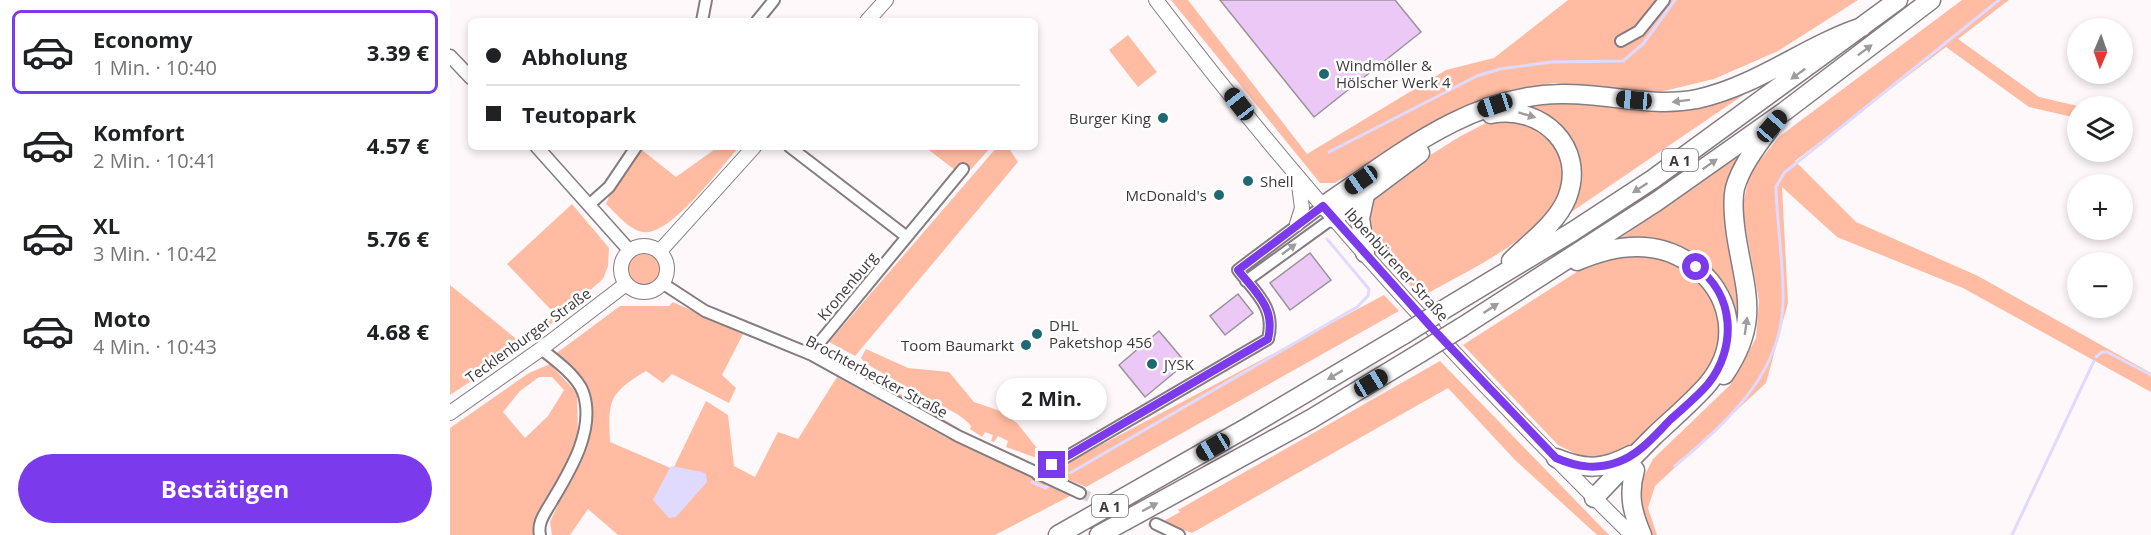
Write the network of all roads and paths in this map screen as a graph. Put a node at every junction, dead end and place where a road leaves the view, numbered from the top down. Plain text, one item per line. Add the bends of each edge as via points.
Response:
1 (705, 0) edge
2 (774, 0) edge
3 (886, 0) edge
4 (1156, 0) edge
5 (1664, 0) edge
6 (1898, 0) edge
7 (1931, 0) edge
8 (702, 18) edge
9 (759, 18) edge
10 (870, 18) edge
11 (1862, 27) junction
12 (1621, 41) dead end
13 (450, 56) edge
14 (468, 75) edge
15 (1785, 111) junction
16 (540, 150) edge
17 (634, 150) edge
18 (751, 150) edge
19 (794, 150) edge
20 (963, 169) dead end
21 (1298, 175) junction
22 (1365, 195) junction
23 (590, 204) junction
24 (1328, 212) junction
25 (1298, 224) junction
26 (908, 237) junction
27 (629, 250) junction
28 (660, 251) junction
29 (1365, 253) junction
30 (1246, 281) junction
31 (1491, 281) junction
32 (662, 283) junction
33 (626, 284) junction
34 (1521, 288) junction
35 (541, 348) junction
36 (810, 354) junction
37 (450, 413) edge
38 (1556, 458) junction
39 (1636, 461) junction
40 (1037, 474) junction
41 (1080, 493) tunnel mouth
42 (1598, 502) junction
43 (1156, 524) tunnel mouth
44 (540, 535) edge
45 (1058, 535) edge
46 (1099, 535) edge
47 (1179, 535) edge
48 (1632, 535) edge
49 (1642, 535) edge

1 - 8 street
2 - 9 street
3 - 10 main road
4 - 21 main road, Ibbenbürener Straße
5 - 12 street via 1639,31
6 - 11 highway, A 1
15 -> 7 highway, A 1
11 -> 24 highway via 1737,86 1698,99 1658,103 1563,94 1531,96 1482,108 1414,145
11 -> 31 highway, A 1 via 1653,179
13 - 14 street
34 -> 15 highway, A 1 via 1656,202
39 -> 15 highway via 1722,378 1744,339 1749,309 1734,223 1735,189 1754,150
16 - 23 street
17 - 23 street via 609,187
18 - 28 main road
19 - 26 street
20 - 26 street, Kronenburg
21 - 24 main road, Ibbenbürener Straße
21 - 25 main road via 1302,208
22 - 24 highway
22 - 29 highway via 1360,218
22 -> 31 highway via 1428,147 1472,121 1510,112 1544,123 1559,138 1569,159 1566,199 1546,226
23 - 27 street
24 - 25 street
24 - 29 main road, Ibbenbürener Straße
30 -> 24 street
25 - 30 street via 1238,270
26 - 36 street, Kronenburg
27 - 28 main road via 644,245
27 - 33 main road via 620,270
28 - 32 main road via 667,270
29 - 38 main road, Ibbenbürener Straße
30 - 40 street via 1272,322 1268,339
31 -> 45 highway, A 1, bridge
32 - 33 main road via 648,292
32 - 36 street, Brochterbecker Straße via 705,311
33 - 35 main road, Tecklenburger Straße
34 - 39 highway via 1579,260 1619,247 1657,248 1685,260 1706,275 1725,302 1728,332 1723,360 1708,384
46 -> 34 highway, A 1, bridge via 1311,419
35 - 37 main road, Tecklenburger Straße
35 - 44 street via 577,382 585,409 579,453 541,521
36 - 40 street, Brochterbecker Straße via 958,436
38 - 39 highway via 1578,467
38 - 42 main road, Ibbenbürener Straße
39 - 42 highway
39 - 49 highway via 1630,484 1631,501
40 - 41 street, Brochterbecker Straße
42 - 48 main road, Ibbenbürener Straße
43 - 47 street

